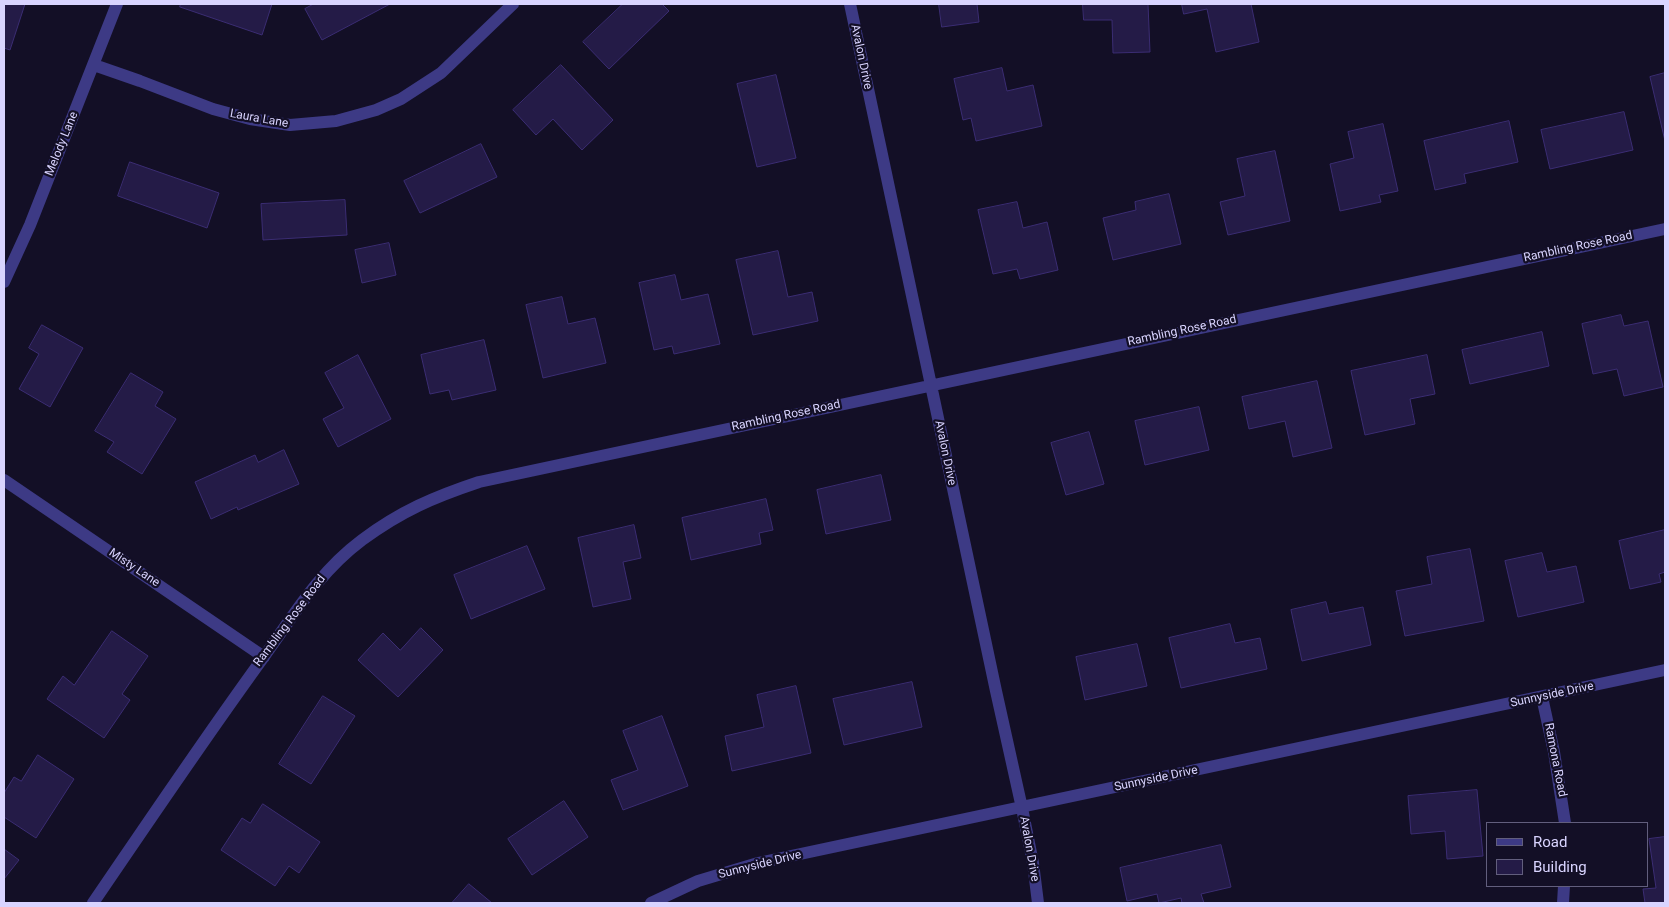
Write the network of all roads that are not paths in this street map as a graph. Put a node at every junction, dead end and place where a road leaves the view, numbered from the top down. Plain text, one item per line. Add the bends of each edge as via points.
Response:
1 (117, 4) edge
2 (513, 4) edge
3 (850, 4) edge
4 (94, 65) junction
5 (1665, 229) edge
6 (4, 282) edge
7 (931, 385) junction
8 (4, 480) edge
9 (264, 657) junction
10 (1665, 670) edge
11 (1542, 697) junction
12 (1022, 808) junction
13 (1565, 822) edge
14 (1564, 887) edge
15 (93, 903) edge
16 (651, 903) edge
17 (1038, 903) edge
18 (1563, 903) edge

1 - 4 street, Melody Lane
2 - 4 street, Laura Lane via 441,73 393,103 336,121 290,125 250,120
3 - 7 street, Avalon Drive
4 - 6 street, Melody Lane
5 - 7 street, Rambling Rose Road
7 - 9 street, Rambling Rose Road via 479,482 434,497 389,521 330,568 291,615
7 - 12 street, Avalon Drive
8 - 9 street, Misty Lane
9 - 15 street, Rambling Rose Road
10 - 11 street, Sunnyside Drive
11 - 12 street, Sunnyside Drive
11 - 13 street, Ramona Road
12 - 16 street, Sunnyside Drive via 758,863 698,881
12 - 17 street, Avalon Drive
14 - 18 street

